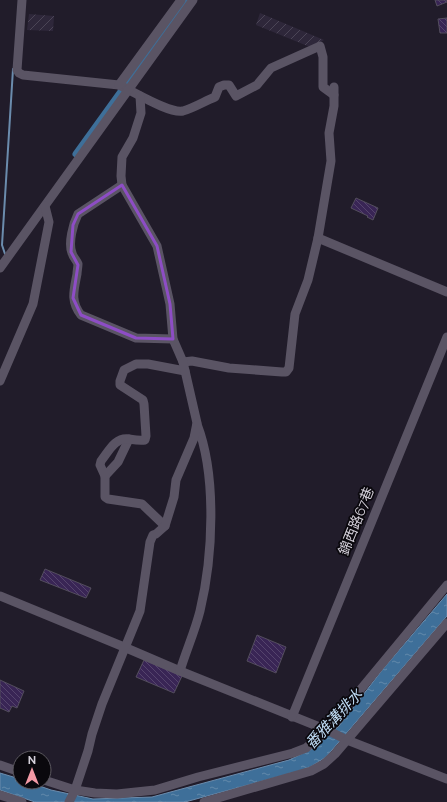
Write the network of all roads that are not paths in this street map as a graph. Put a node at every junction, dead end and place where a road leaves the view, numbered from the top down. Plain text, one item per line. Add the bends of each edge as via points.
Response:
1 (22, 0) edge
2 (181, 0) edge
3 (193, 0) edge
4 (119, 85) junction
5 (130, 89) junction
6 (140, 96) junction
7 (122, 185) junction
8 (45, 206) junction
9 (318, 238) junction
10 (3, 259) edge
11 (0, 268) edge
12 (447, 292) edge
13 (447, 337) edge
14 (173, 339) junction
15 (184, 366) junction
16 (0, 381) edge
17 (197, 423) junction
18 (129, 439) junction
19 (105, 476) junction
20 (165, 526) junction
21 (447, 586) edge
22 (0, 596) edge
23 (447, 623) edge
24 (124, 647) junction
25 (180, 671) junction
26 (292, 717) junction
27 (327, 730) junction
28 (347, 740) junction
29 (0, 765) edge
30 (12, 769) edge
31 (447, 779) edge
32 (52, 783) edge
33 (75, 790) junction
34 (0, 795) edge
35 (234, 798) edge
36 (22, 802) edge
37 (69, 802) edge
38 (204, 802) edge

1 - 4 street via 17,70 19,73
2 - 4 street
3 - 5 street
4 - 5 street
5 - 6 street
5 - 8 street
6 - 7 street via 141,113 133,138 122,157
6 - 9 street via 176,111 183,111 215,97 219,87 224,84 229,85 236,96 257,85 271,68 320,46 323,57 323,87 334,91 334,106 329,133 331,161
7 - 14 street via 157,246 170,304
7 - 14 street via 78,214 73,225 71,252 78,265 73,298 81,315 136,338
8 - 10 street
8 - 16 street via 49,222 33,304
9 - 12 street
9 - 15 street via 308,280 295,314 290,366 287,371 229,368 192,361
10 - 11 street
13 - 26 street, 錦西路67巷
14 - 15 street
15 - 17 street
15 - 18 street via 136,364 124,370 120,385 141,398 144,404 145,440
17 - 20 street via 194,438 176,480 174,497
17 - 25 street via 207,456 209,478 209,565 200,612
18 - 19 street via 118,462
18 - 19 street via 118,440 101,461
19 - 20 street via 105,497 142,504
20 - 24 street via 153,535 150,542 140,611
21 - 27 street
22 - 24 street
23 - 28 street
24 - 25 street
24 - 33 street via 92,734
25 - 26 street
26 - 27 street
27 - 28 street
27 - 33 street via 306,748 293,753 155,790 117,794
28 - 31 street
28 - 35 street via 324,764 311,771
29 - 30 street
32 - 33 street
33 - 37 street
34 - 36 street
35 - 38 street

